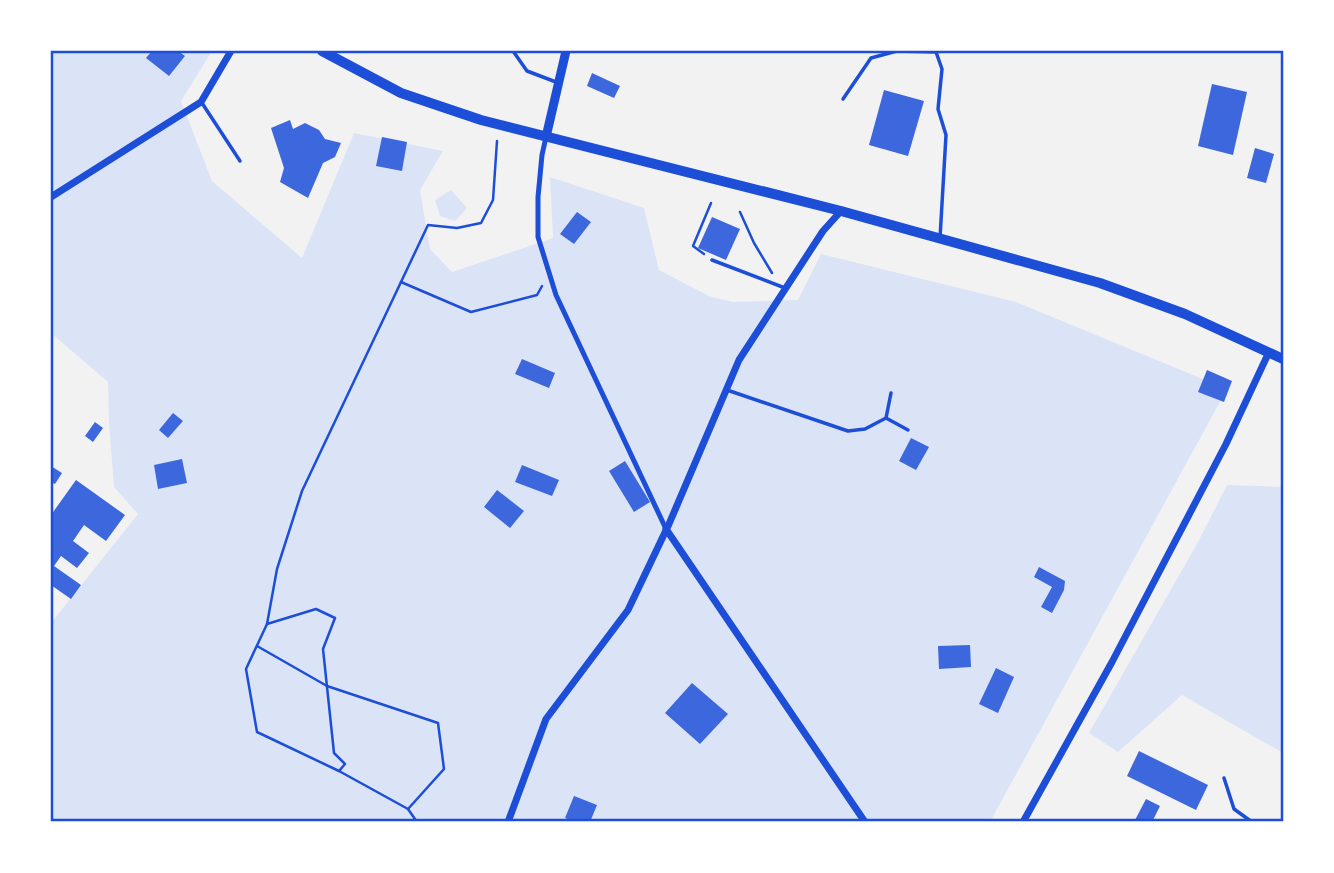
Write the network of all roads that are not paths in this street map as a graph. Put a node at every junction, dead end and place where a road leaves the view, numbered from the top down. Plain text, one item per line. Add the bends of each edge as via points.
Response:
1 (231, 51) edge
2 (322, 51) edge
3 (513, 51) edge
4 (566, 51) edge
5 (558, 83) junction
6 (843, 99) dead end
7 (201, 102) junction
8 (546, 137) junction
9 (240, 161) dead end
10 (51, 197) edge
11 (841, 211) junction
12 (940, 240) junction
13 (712, 260) road end
14 (785, 288) junction
15 (1269, 352) junction
16 (1283, 359) edge
17 (724, 389) junction
18 (891, 393) dead end
19 (886, 418) junction
20 (908, 430) dead end
21 (666, 529) junction
22 (1224, 778) dead end
23 (508, 822) edge
24 (865, 822) edge
25 (1023, 822) edge
26 (1252, 822) edge

1 - 7 street
2 - 8 main road via 401,93
3 - 5 lane via 527,71
4 - 5 street
5 - 8 street
6 - 12 lane via 872,58 897,51 936,52 942,69 937,109 946,135
7 - 9 lane
7 - 10 street
8 - 11 main road
8 - 21 street via 538,237 549,274
11 - 12 main road
11 - 14 street via 822,231
12 - 15 main road via 1100,283
13 - 14 lane
14 - 17 street via 738,359
15 - 16 main road
15 - 25 street via 1112,662
17 - 19 lane via 848,432
17 - 21 street
18 - 19 lane
19 - 20 lane
21 - 23 street via 628,610 546,719
21 - 24 street
22 - 26 lane via 1234,808

